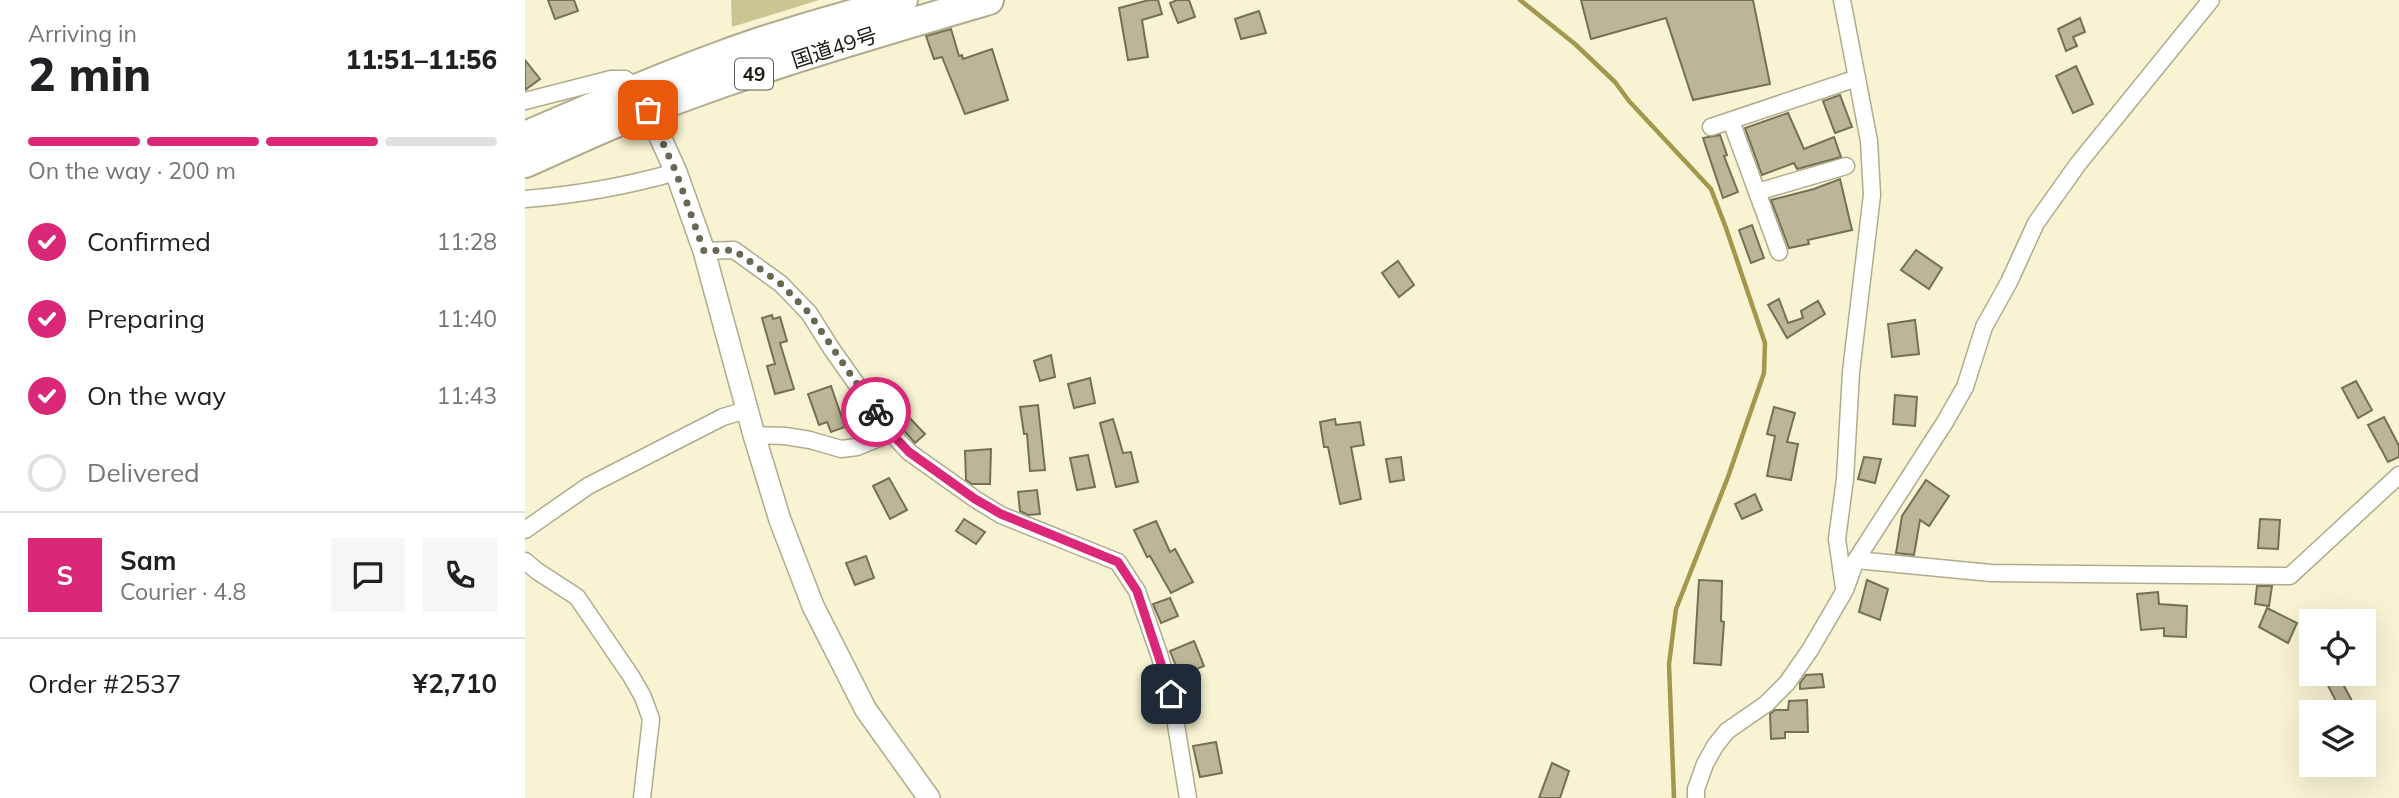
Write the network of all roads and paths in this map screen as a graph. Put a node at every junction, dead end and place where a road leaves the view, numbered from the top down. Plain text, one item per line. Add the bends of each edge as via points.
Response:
1 (903, 0) edge
2 (989, 0) edge
3 (1842, 0) edge
4 (2211, 0) edge
5 (1857, 78) junction
6 (643, 99) junction
7 (525, 101) edge
8 (1731, 121) junction
9 (1711, 127) dead end
10 (525, 135) edge
11 (525, 163) edge
12 (1846, 166) dead end
13 (676, 172) junction
14 (1758, 192) junction
15 (525, 198) edge
16 (704, 251) junction
17 (1779, 252) dead end
18 (746, 410) junction
19 (891, 433) junction
20 (754, 435) junction
21 (2399, 475) edge
22 (525, 530) edge
23 (1856, 560) junction
24 (525, 561) edge
25 (1845, 590) junction
26 (642, 798) edge
27 (929, 798) edge
28 (1188, 798) edge
29 (1696, 798) edge

1 - 6 highway, 国道49号 / 49 via 725,54
2 - 6 highway, 国道49号 / 49
3 - 5 street
4 - 23 street via 2036,223 1984,327 1965,387
5 - 8 street
5 - 25 street via 1869,141 1872,195 1837,539
6 - 7 street via 625,79 611,79
6 - 10 highway, 国道49号 / 49
6 - 11 highway, 国道49号 / 49
6 - 13 street
8 - 9 street
8 - 14 street
12 - 14 street
13 - 15 street via 636,183
13 - 16 street
14 - 17 street
16 - 18 street
16 - 19 street via 734,250 781,284 809,313
18 - 20 street
18 - 22 street via 723,416 588,486
19 - 20 street via 865,445 841,449 797,438
19 - 28 street via 909,452 1001,514 1118,562 1137,591 1171,694
20 - 27 street via 813,606 866,710
21 - 23 street via 2290,576 1991,573
23 - 25 street
24 - 26 street via 577,597 643,697 651,719
25 - 29 street via 1787,683 1766,705 1727,731 1715,747

